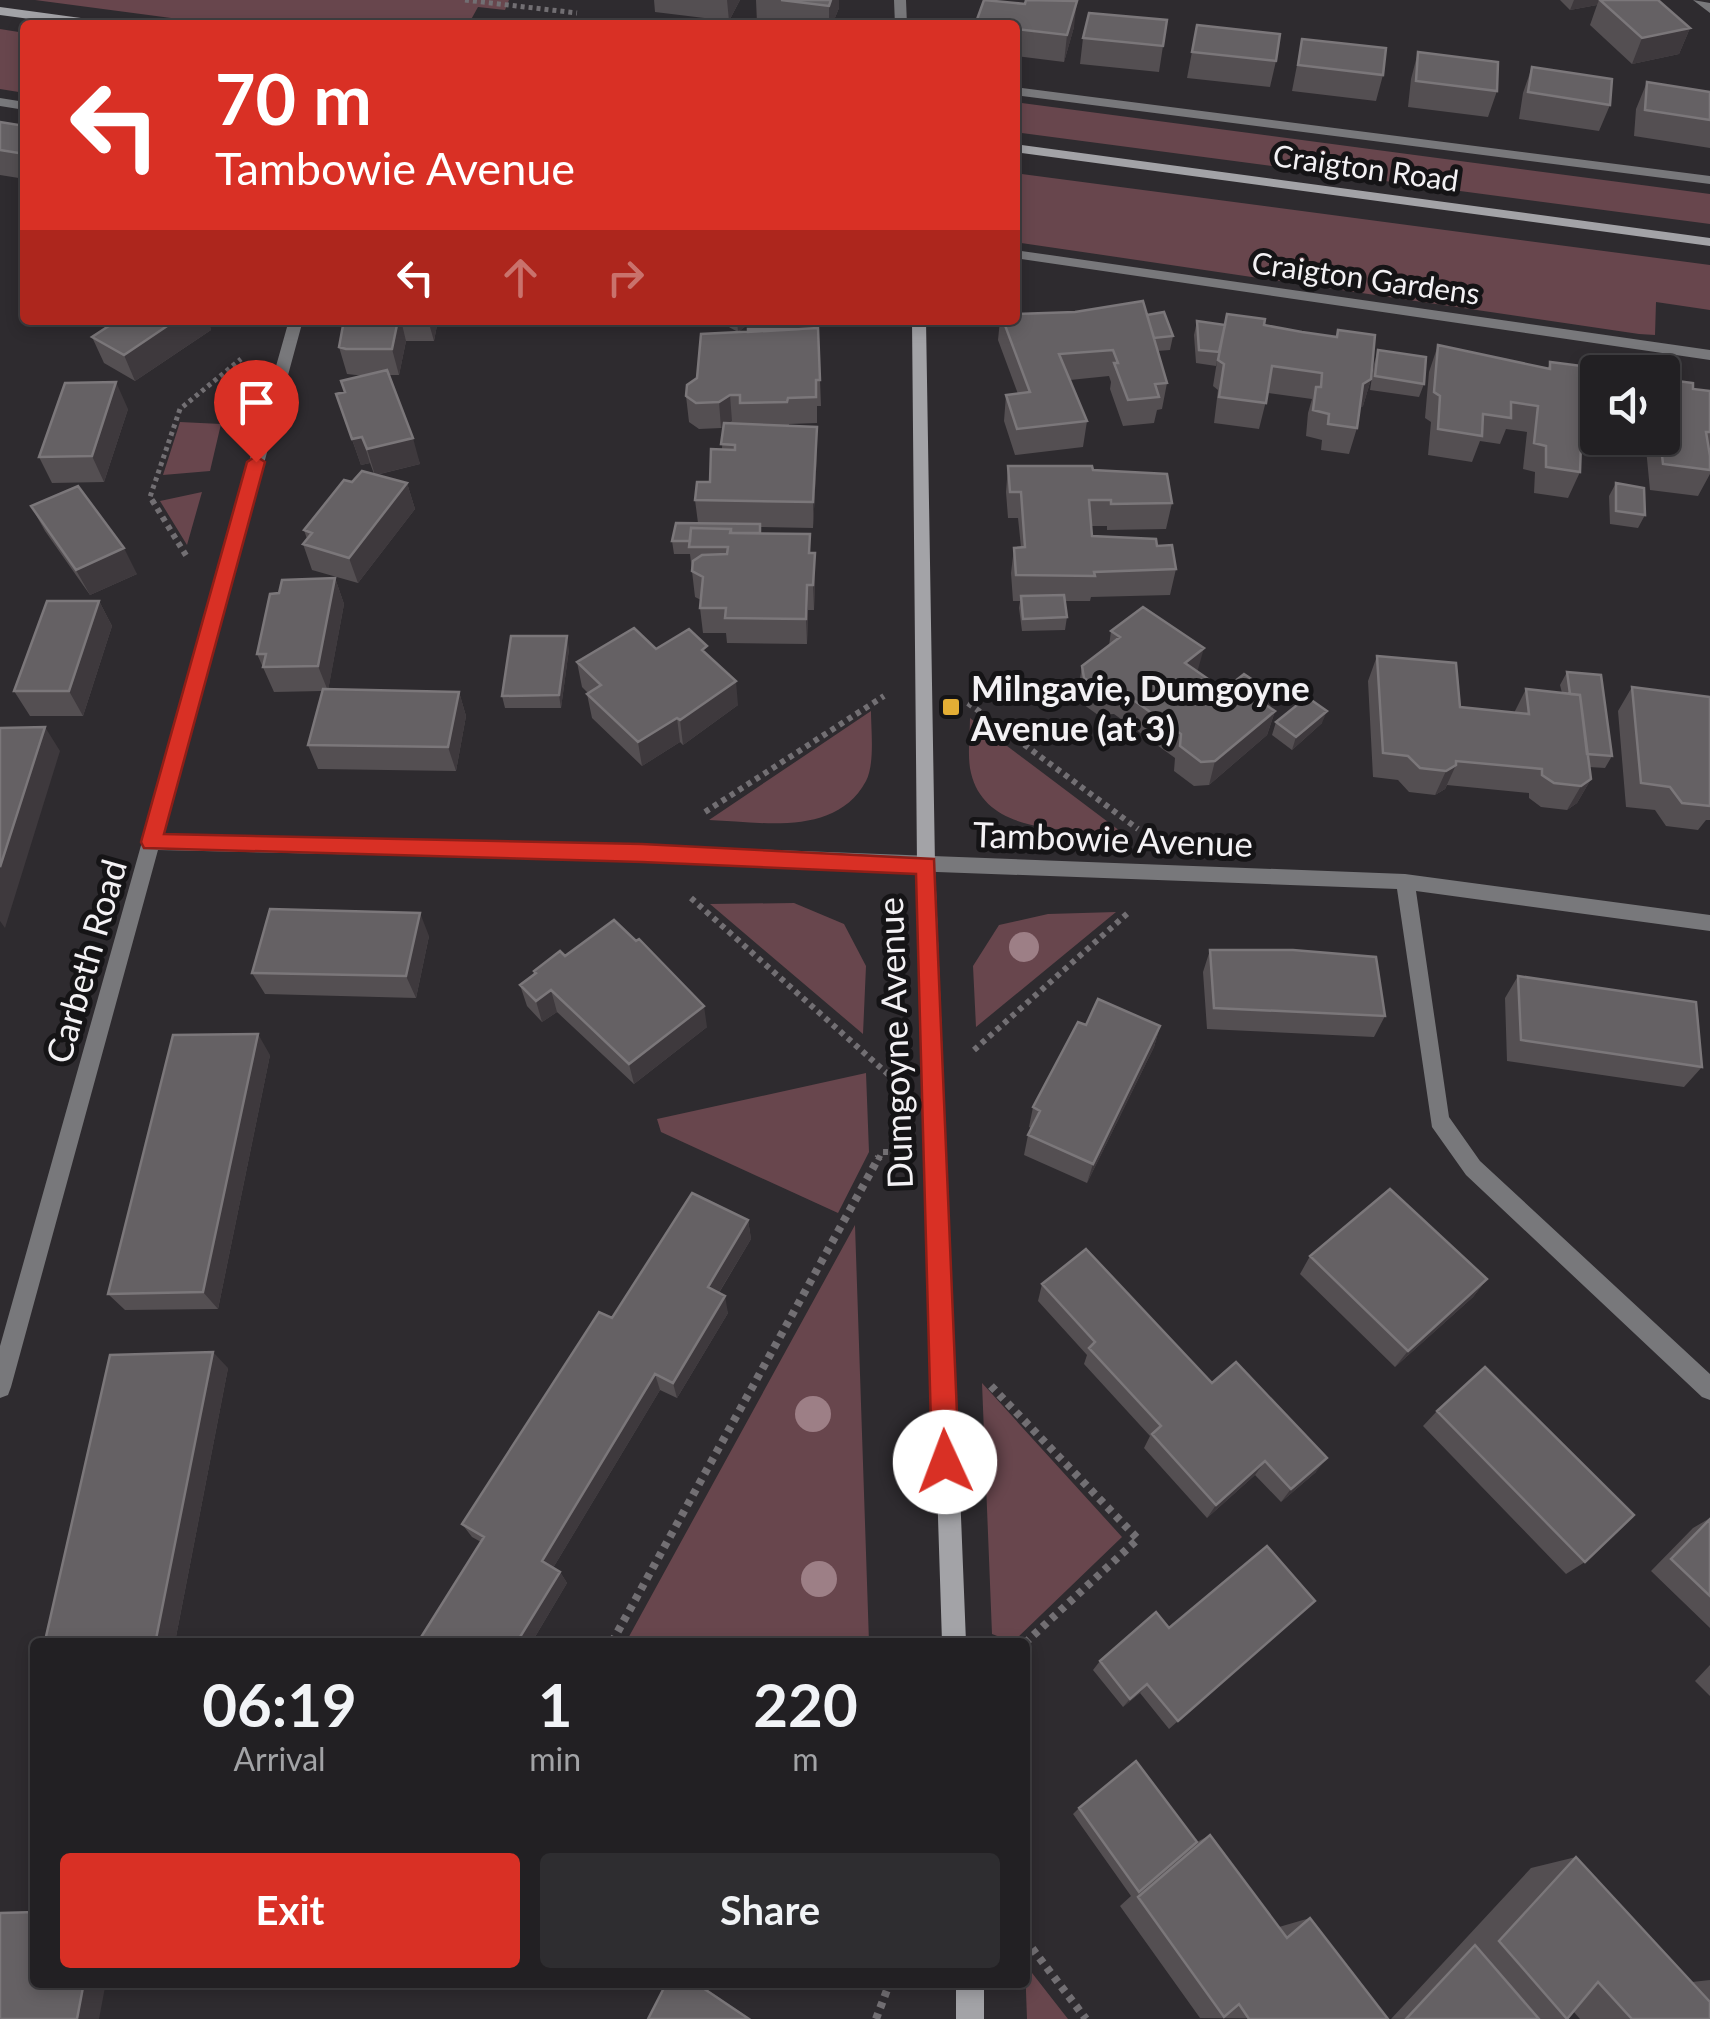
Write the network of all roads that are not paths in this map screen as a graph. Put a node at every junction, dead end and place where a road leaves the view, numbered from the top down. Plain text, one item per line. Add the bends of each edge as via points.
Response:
1 (1698, 0) edge
2 (1710, 10) edge
3 (0, 11) edge
4 (66, 20) edge
5 (1020, 91) edge
6 (1020, 149) edge
7 (1710, 180) edge
8 (1710, 242) edge
9 (1020, 255) edge
10 (295, 325) edge
11 (919, 325) edge
12 (1710, 355) edge
13 (151, 842) junction
14 (926, 866) junction
15 (1405, 882) junction
16 (1710, 923) edge
17 (0, 1388) edge
18 (1710, 1389) edge
19 (954, 1638) edge
20 (970, 1988) edge
21 (970, 2019) edge

1 - 2 street
3 - 4 street
5 - 7 street, Craigton Road
6 - 8 street, Craigton Road
9 - 12 street, Craigton Gardens
10 - 13 street, Carbeth Road
11 - 14 street, Dumgoyne Avenue
13 - 14 street, Tambowie Avenue
13 - 17 street, Carbeth Road
14 - 15 street, Tambowie Avenue
14 - 19 street, Dumgoyne Avenue
15 - 16 street, Tambowie Avenue
15 - 18 street via 1439,1120 1473,1168
20 - 21 street

